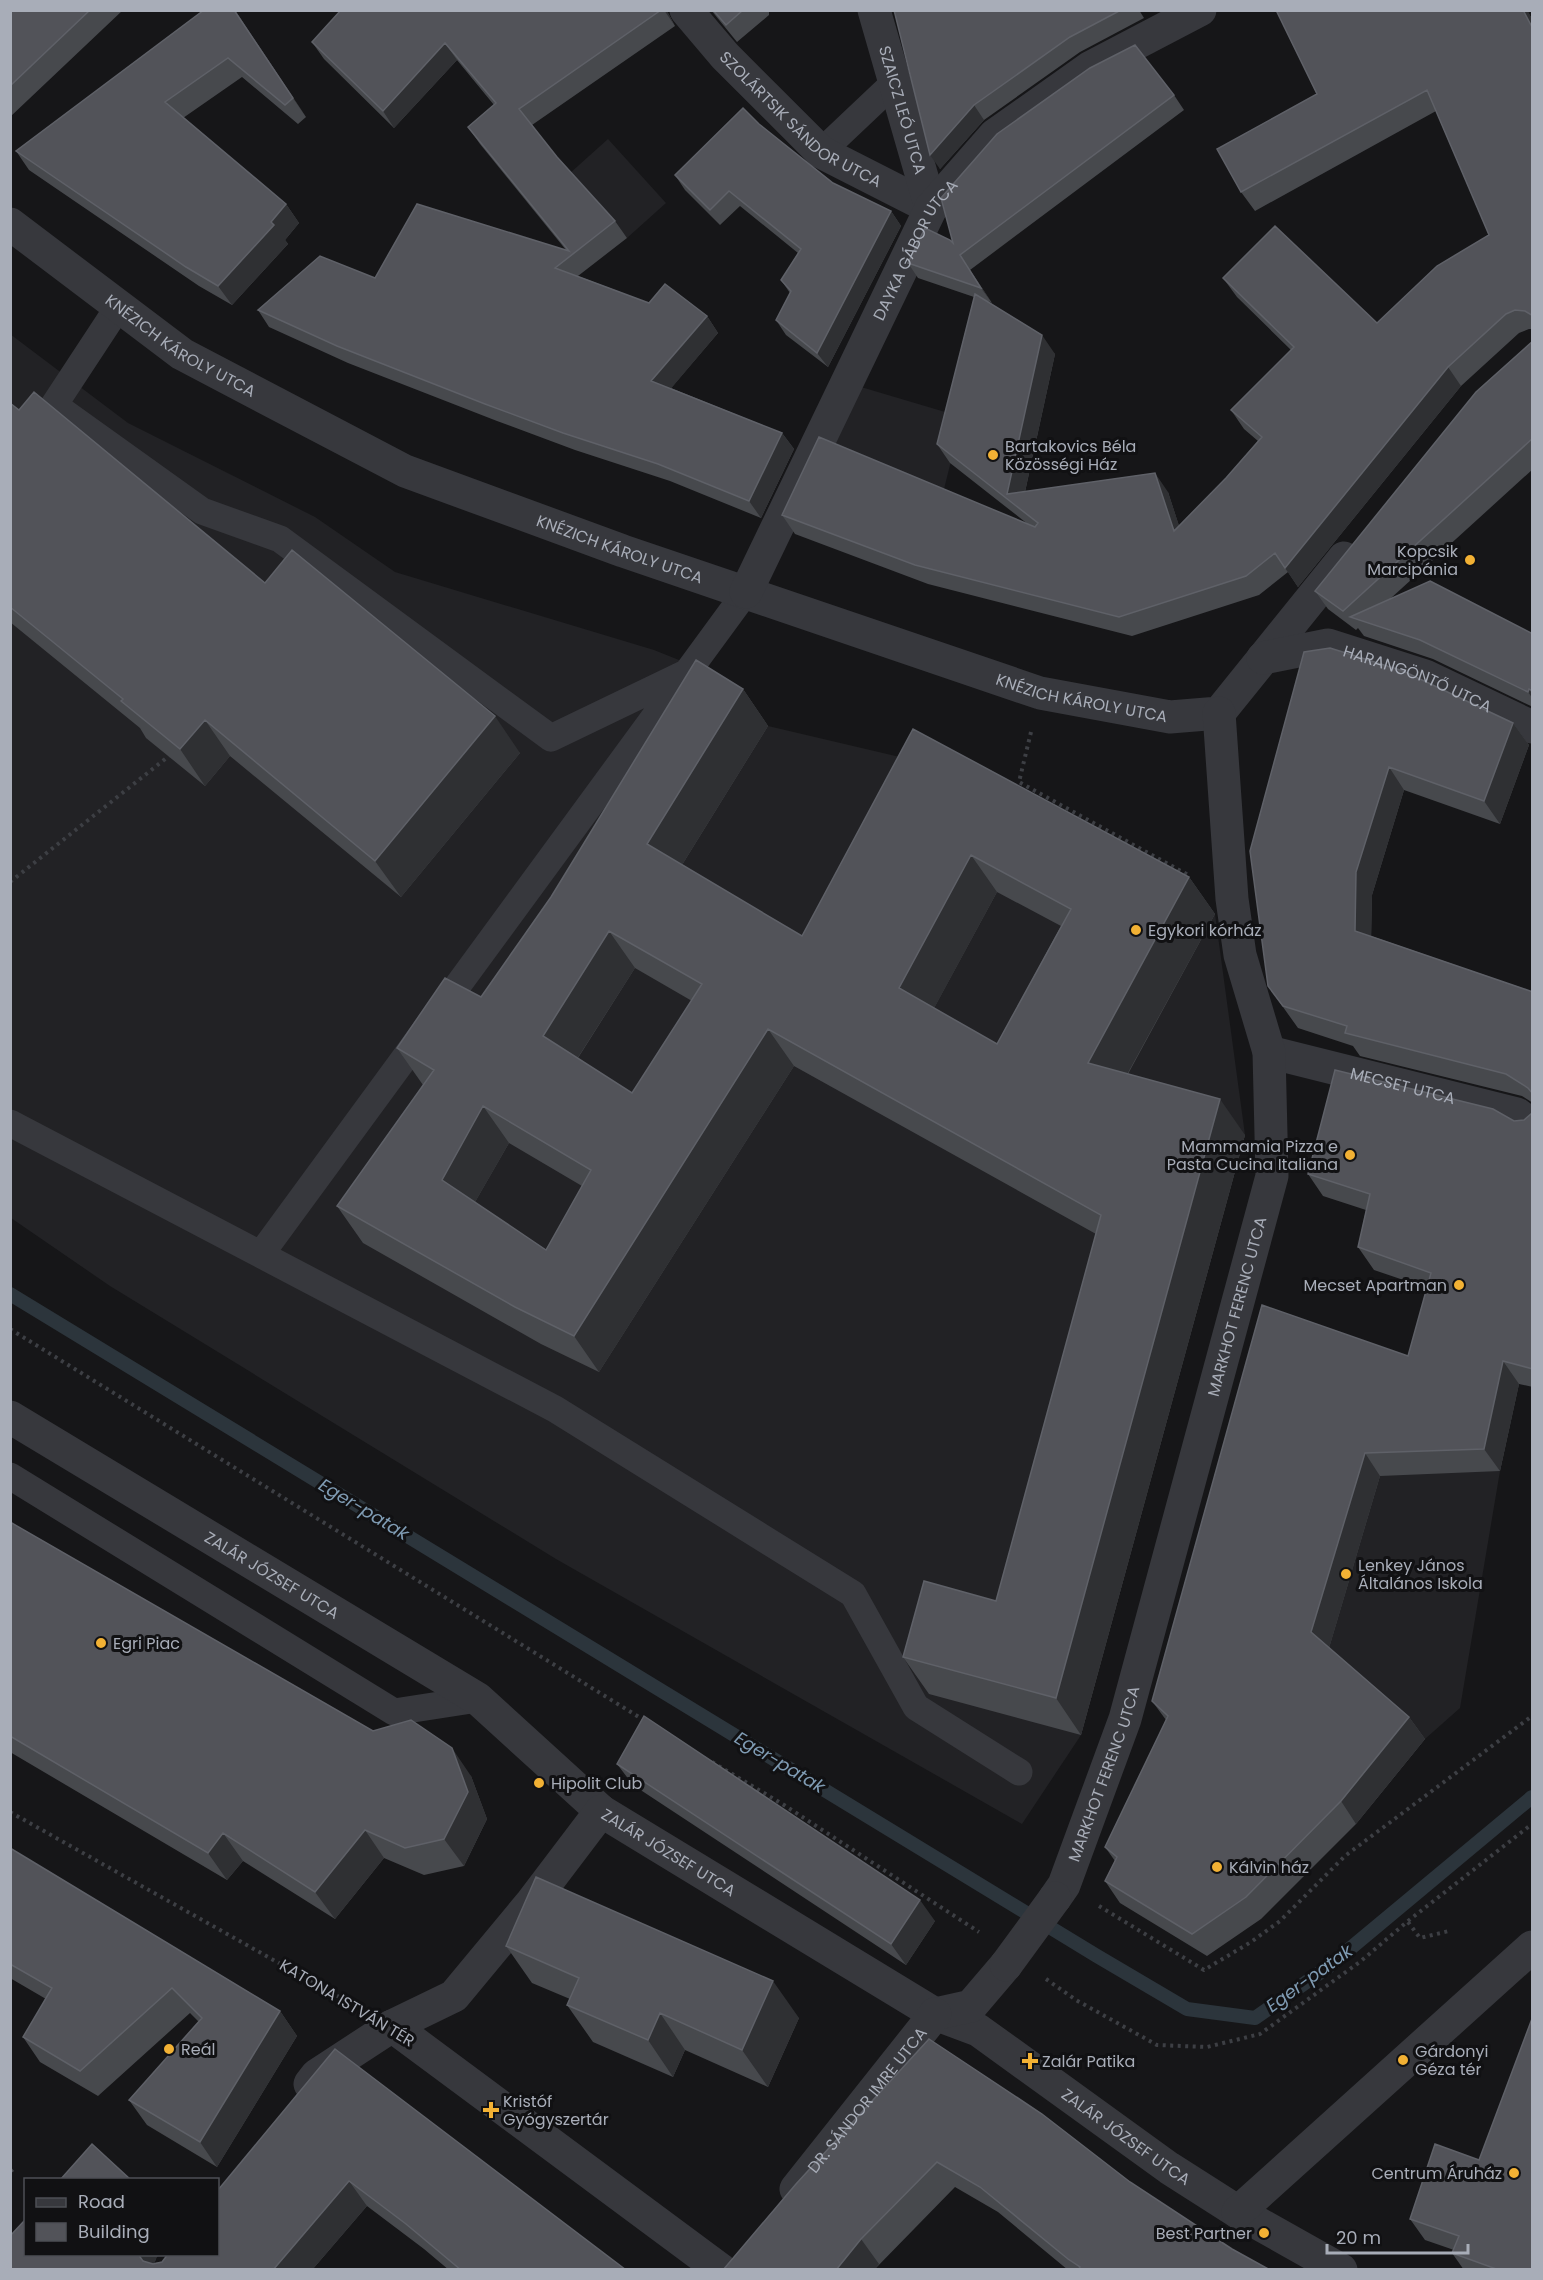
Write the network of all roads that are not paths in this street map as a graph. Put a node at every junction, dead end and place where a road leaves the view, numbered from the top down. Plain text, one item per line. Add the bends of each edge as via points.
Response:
1 (686, 10) edge
2 (874, 10) edge
3 (1200, 10) edge
4 (895, 82) junction
5 (821, 152) junction
6 (931, 208) junction
7 (10, 224) edge
8 (119, 306) junction
9 (1363, 535) edge
10 (746, 592) junction
11 (1263, 658) junction
12 (686, 673) junction
13 (1219, 713) junction
14 (1533, 727) edge
15 (1269, 1052) junction
16 (10, 1123) edge
17 (1533, 1125) edge
18 (261, 1254) junction
19 (10, 1417) edge
20 (10, 1476) edge
21 (478, 1699) junction
22 (1019, 1772) dead end
23 (601, 1811) junction
24 (1533, 1947) edge
25 (935, 2014) junction
26 (392, 2026) junction
27 (289, 2111) edge
28 (1238, 2212) junction
29 (776, 2215) edge
30 (733, 2263) edge
31 (1341, 2270) edge

1 - 5 street, SZOLÁRTSIK SÁNDOR UTCA via 725,56
2 - 4 street, SZAICZ LEÓ UTCA
3 - 6 street, DAYKA GÁBOR UTCA via 1091,67 995,135
4 - 5 lane
4 - 6 street, SZAICZ LEÓ UTCA
5 - 6 street, SZOLÁRTSIK SÁNDOR UTCA
6 - 10 street, DAYKA GÁBOR UTCA
7 - 8 street, KNÉZICH KÁROLY UTCA
8 - 10 street, KNÉZICH KÁROLY UTCA via 182,354 405,471
8 - 12 lane via 54,405 202,510 280,539 551,738
9 - 11 street
10 - 12 lane
10 - 13 street, KNÉZICH KÁROLY UTCA via 1040,693 1170,717
11 - 13 street
11 - 14 street, HARANGÖNTŐ UTCA via 1328,645 1425,676
12 - 18 lane
13 - 15 street, MARKHOT FERENC UTCA via 1232,899 1240,955
15 - 17 street, MECSET UTCA via 1517,1114
15 - 25 street, MARKHOT FERENC UTCA, bridge via 1272,1176 1125,1719 1059,1892 1006,1965 970,2006
16 - 18 lane
18 - 22 lane via 555,1409 854,1594 916,1707
19 - 21 street, ZALÁR JÓZSEF UTCA
20 - 21 lane via 394,1712
21 - 23 street, ZALÁR JÓZSEF UTCA
23 - 25 street, ZALÁR JÓZSEF UTCA
23 - 26 street via 454,1995
24 - 28 street
25 - 28 street, ZALÁR JÓZSEF UTCA via 978,2030 1169,2168
25 - 29 street, DR. SÁNDOR IMRE UTCA
26 - 27 street via 317,2075
26 - 30 street, KATONA ISTVÁN TÉR
28 - 31 street, ZALÁR JÓZSEF UTCA

